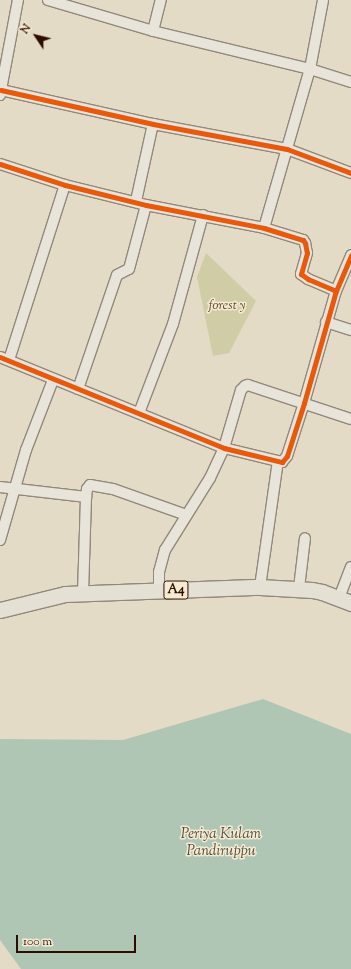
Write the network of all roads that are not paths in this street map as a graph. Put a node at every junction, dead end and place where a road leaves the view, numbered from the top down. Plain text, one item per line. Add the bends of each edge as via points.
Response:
1 (18, 0) edge
2 (48, 0) edge
3 (161, 0) edge
4 (323, 0) edge
5 (153, 31) junction
6 (310, 68) junction
7 (351, 82) edge
8 (1, 92) edge
9 (153, 124) junction
10 (287, 149) junction
11 (0, 164) edge
12 (351, 173) edge
13 (65, 185) junction
14 (136, 201) junction
15 (146, 205) junction
16 (203, 216) junction
17 (264, 228) junction
18 (351, 255) edge
19 (336, 291) junction
20 (326, 322) junction
21 (351, 330) edge
22 (5, 359) edge
23 (53, 380) junction
24 (78, 389) junction
25 (304, 403) junction
26 (139, 413) junction
27 (351, 419) edge
28 (224, 448) junction
29 (278, 462) junction
30 (0, 487) edge
31 (16, 490) junction
32 (86, 497) junction
33 (186, 515) junction
34 (305, 538) dead end
35 (0, 540) edge
36 (351, 567) edge
37 (260, 587) junction
38 (299, 588) junction
39 (159, 590) junction
40 (83, 593) junction
41 (345, 600) edge
42 (0, 610) edge

1 - 8 street
2 - 5 street
3 - 5 street
4 - 6 street
5 - 6 street
6 - 7 street
6 - 10 street
8 - 9 street
9 - 10 street
9 - 14 street
10 - 12 street
10 - 17 street
11 - 13 street
13 - 14 street
13 - 22 street
14 - 15 street
15 - 16 street
15 - 24 street via 129,269 117,275
16 - 17 street
16 - 26 street via 173,324
17 - 19 street via 304,241 306,253 302,274
18 - 19 street
19 - 20 street
20 - 21 street
20 - 25 street
22 - 23 street
23 - 24 street
23 - 31 street via 26,450
24 - 26 street
25 - 27 street
25 - 28 street via 245,386 241,390
25 - 29 street via 287,456 282,462
26 - 28 street
28 - 29 street
28 - 33 street via 210,478
29 - 37 street
30 - 31 street
31 - 32 street
31 - 35 street
32 - 33 street via 90,485 113,489
32 - 40 street
33 - 39 street via 165,550 159,572
34 - 38 street
36 - 41 street
37 - 38 highway, A4
37 - 39 highway, A4
38 - 41 highway, A4
39 - 40 highway, A4
40 - 42 highway, A4 via 65,594

